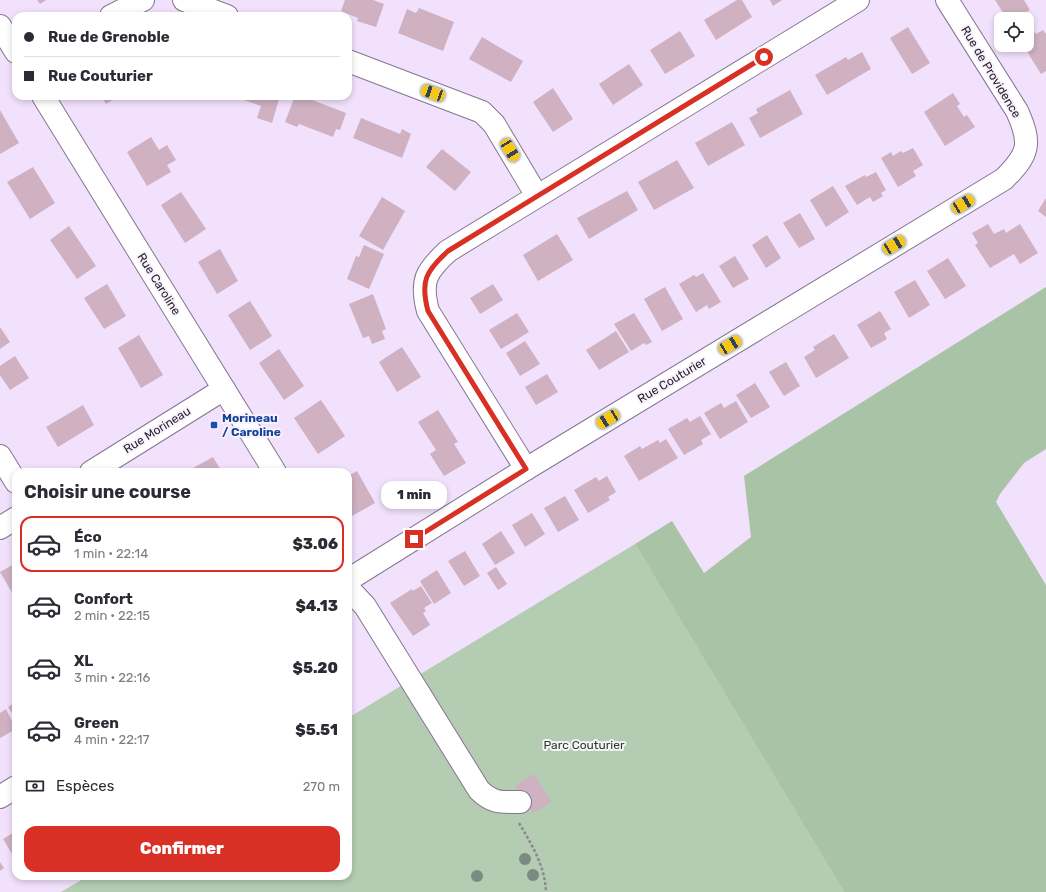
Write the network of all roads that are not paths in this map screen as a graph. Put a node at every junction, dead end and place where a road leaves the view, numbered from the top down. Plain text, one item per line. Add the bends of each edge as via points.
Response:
1 (143, 0) edge
2 (184, 0) edge
3 (858, 0) edge
4 (947, 0) edge
5 (119, 12) edge
6 (216, 12) edge
7 (0, 26) edge
8 (12, 46) edge
9 (352, 63) edge
10 (45, 100) edge
11 (1026, 146) joint
12 (537, 196) junction
13 (224, 389) junction
14 (0, 456) edge
15 (96, 468) edge
16 (273, 468) edge
17 (526, 469) junction
18 (12, 476) edge
19 (12, 520) edge
20 (0, 528) edge
21 (352, 578) edge
22 (352, 592) edge
23 (12, 789) edge
24 (0, 796) edge
25 (513, 802) road end

1 - 5 street
2 - 6 street
3 - 12 street
4 - 11 street, Rue de Providence via 1017,111 1026,129
7 - 8 street
9 - 12 street via 482,112 494,124
10 - 13 street, Rue Caroline
11 - 17 street, Rue Couturier via 1019,164 1004,179
12 - 17 street via 448,251 431,268 423,294 428,311
13 - 15 street, Rue Morineau
13 - 16 street, Rue Caroline
14 - 18 street
17 - 21 street, Rue Couturier
19 - 20 street
22 - 25 street via 365,606 479,790 488,799
23 - 24 street

